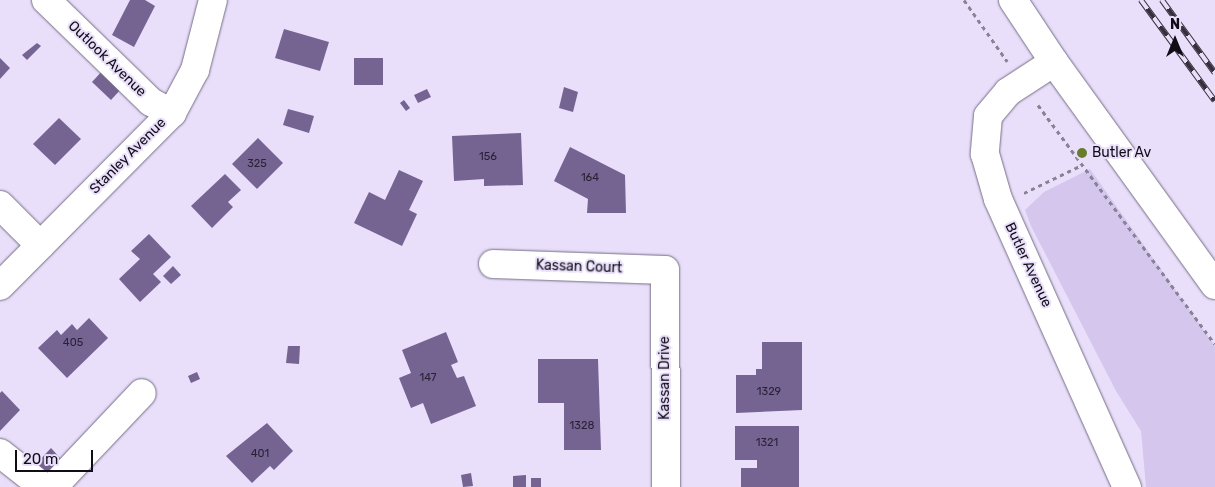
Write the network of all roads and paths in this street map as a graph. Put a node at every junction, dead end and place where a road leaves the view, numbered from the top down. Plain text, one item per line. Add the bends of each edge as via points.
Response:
1 (46, 0) edge
2 (214, 0) edge
3 (964, 0) edge
4 (1013, 0) edge
5 (1054, 62) junction
6 (1022, 83) junction
7 (172, 113) junction
8 (1082, 166) junction
9 (1023, 194) dead end
10 (0, 205) edge
11 (40, 245) junction
12 (493, 264) dead end
13 (665, 270) joint
14 (1215, 284) edge
15 (0, 286) edge
16 (1215, 344) edge
17 (142, 393) dead end
18 (0, 453) edge
19 (43, 487) edge
20 (53, 487) edge
21 (666, 487) edge
22 (1127, 487) edge

1 - 7 street, Outlook Avenue via 151,102
2 - 7 street, Stanley Avenue via 195,70
3 - 6 path
4 - 5 street
5 - 6 street, Butler Avenue
5 - 14 street
6 - 8 path
6 - 22 street, Butler Avenue via 1008,92 988,116 985,154 998,199
7 - 11 street, Stanley Avenue
8 - 9 path
8 - 16 path
10 - 11 street
11 - 15 street, Stanley Avenue
12 - 13 street, Kassan Court
13 - 21 street, Kassan Drive
17 - 20 street
18 - 19 street

